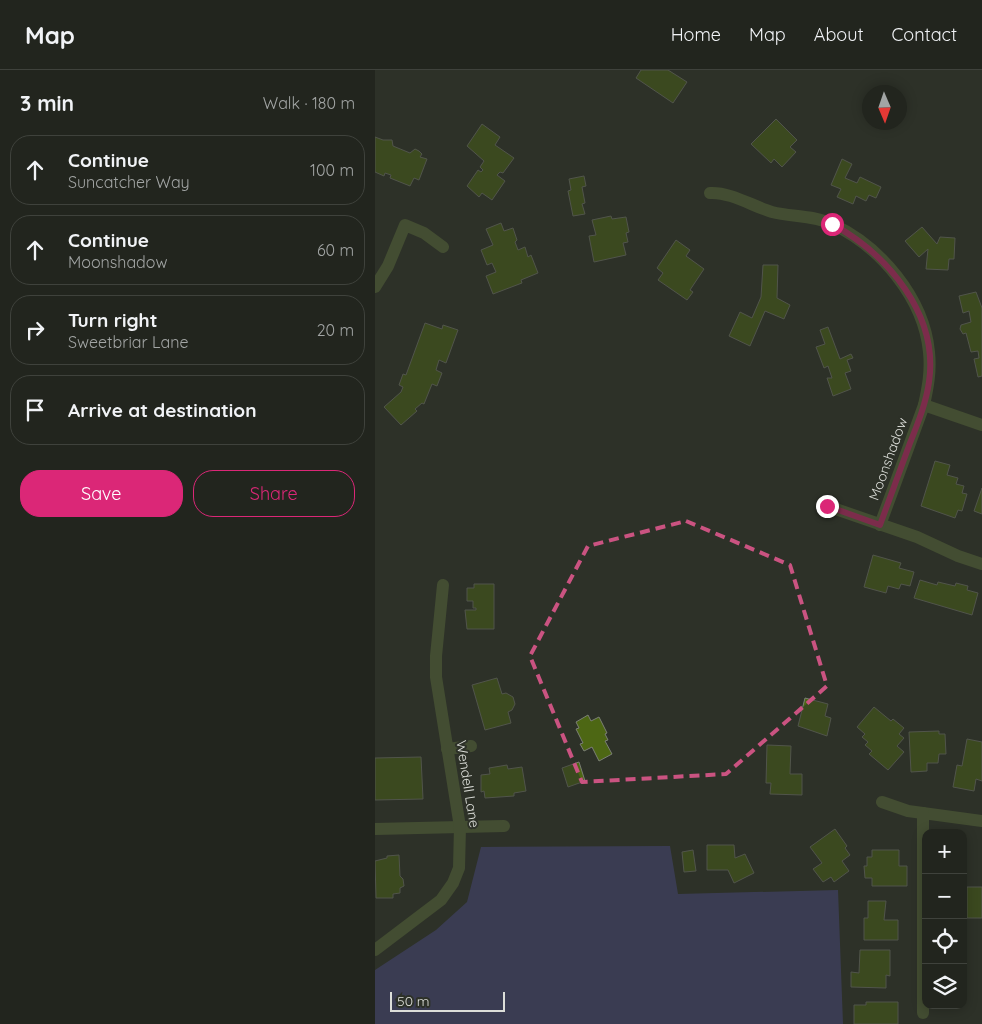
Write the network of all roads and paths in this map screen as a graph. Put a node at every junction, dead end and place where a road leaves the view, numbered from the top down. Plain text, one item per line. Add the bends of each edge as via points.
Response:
1 (710, 193) dead end
2 (443, 247) dead end
3 (375, 287) edge
4 (924, 405) junction
5 (982, 425) edge
6 (827, 506) dead end
7 (880, 525) junction
8 (982, 564) edge
9 (443, 585) dead end
10 (471, 746) dead end
11 (447, 749) junction
12 (882, 802) dead end
13 (923, 813) junction
14 (982, 821) edge
15 (504, 826) dead end
16 (460, 827) junction
17 (375, 829) edge
18 (375, 950) edge
19 (923, 1013) dead end

1 - 4 street, Moonshadow via 726,194 789,216 823,220 865,244 899,281 920,318 927,338 930,366
2 - 3 street via 424,233 405,225 388,266
4 - 5 street
4 - 7 street, Moonshadow
6 - 7 street
7 - 8 street
9 - 11 street, Wendell Lane via 435,667
10 - 11 street
11 - 16 street, Wendell Lane
12 - 13 street
13 - 14 street
13 - 19 street
15 - 16 street
16 - 17 street
16 - 18 street, Wendell Lane via 459,868 447,892 434,906

